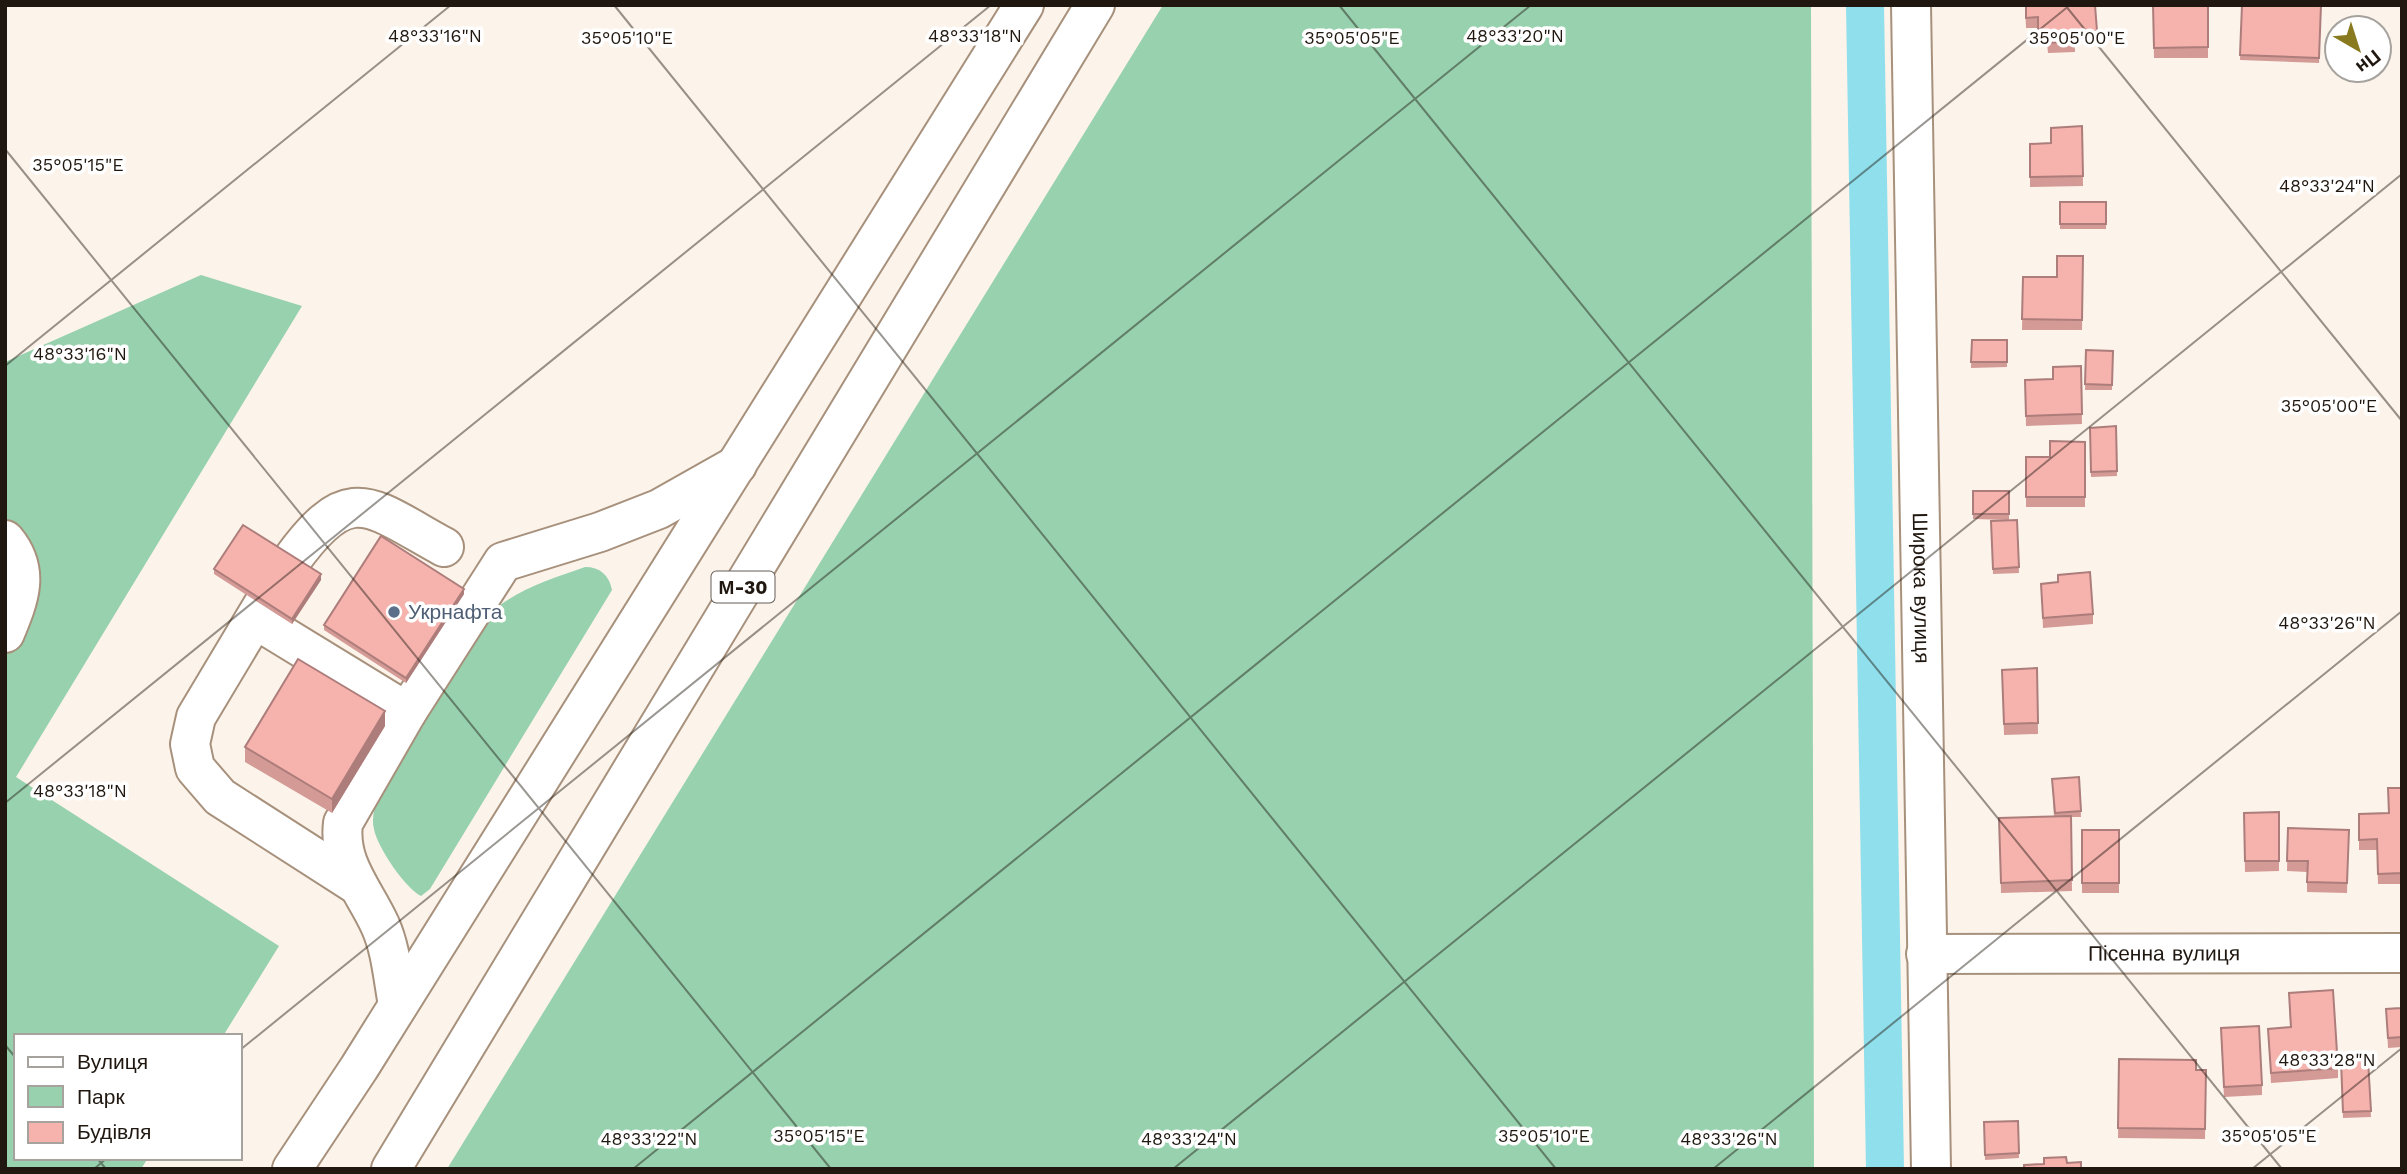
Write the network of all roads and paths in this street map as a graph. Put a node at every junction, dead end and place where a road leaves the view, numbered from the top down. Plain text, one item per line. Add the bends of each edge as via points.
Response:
1 (1024, 5) edge
2 (1095, 5) edge
3 (1911, 5) edge
4 (737, 464) junction
5 (5, 540) edge
6 (291, 561) edge
7 (503, 562) junction
8 (5, 632) edge
9 (407, 712) junction
10 (354, 883) junction
11 (2402, 953) edge
12 (1926, 954) junction
13 (398, 1005) junction
14 (292, 1169) edge
15 (391, 1169) edge
16 (1931, 1169) edge

1 - 4 main road
2 - 15 main road, М-30
3 - 12 main road, Широка вулиця
4 - 7 main road via 659,509
4 - 13 main road
5 - 8 main road via 17,554 22,593
6 - 7 main road via 314,529 354,506 376,511 437,559
7 - 9 main road
9 - 10 main road via 343,823 341,840
9 - 10 main road via 365,672 259,612 196,717 190,744 195,768 219,797
10 - 13 main road via 380,925
11 - 12 main road, Пісенна вулиця
12 - 16 main road, Широка вулиця
13 - 14 main road

